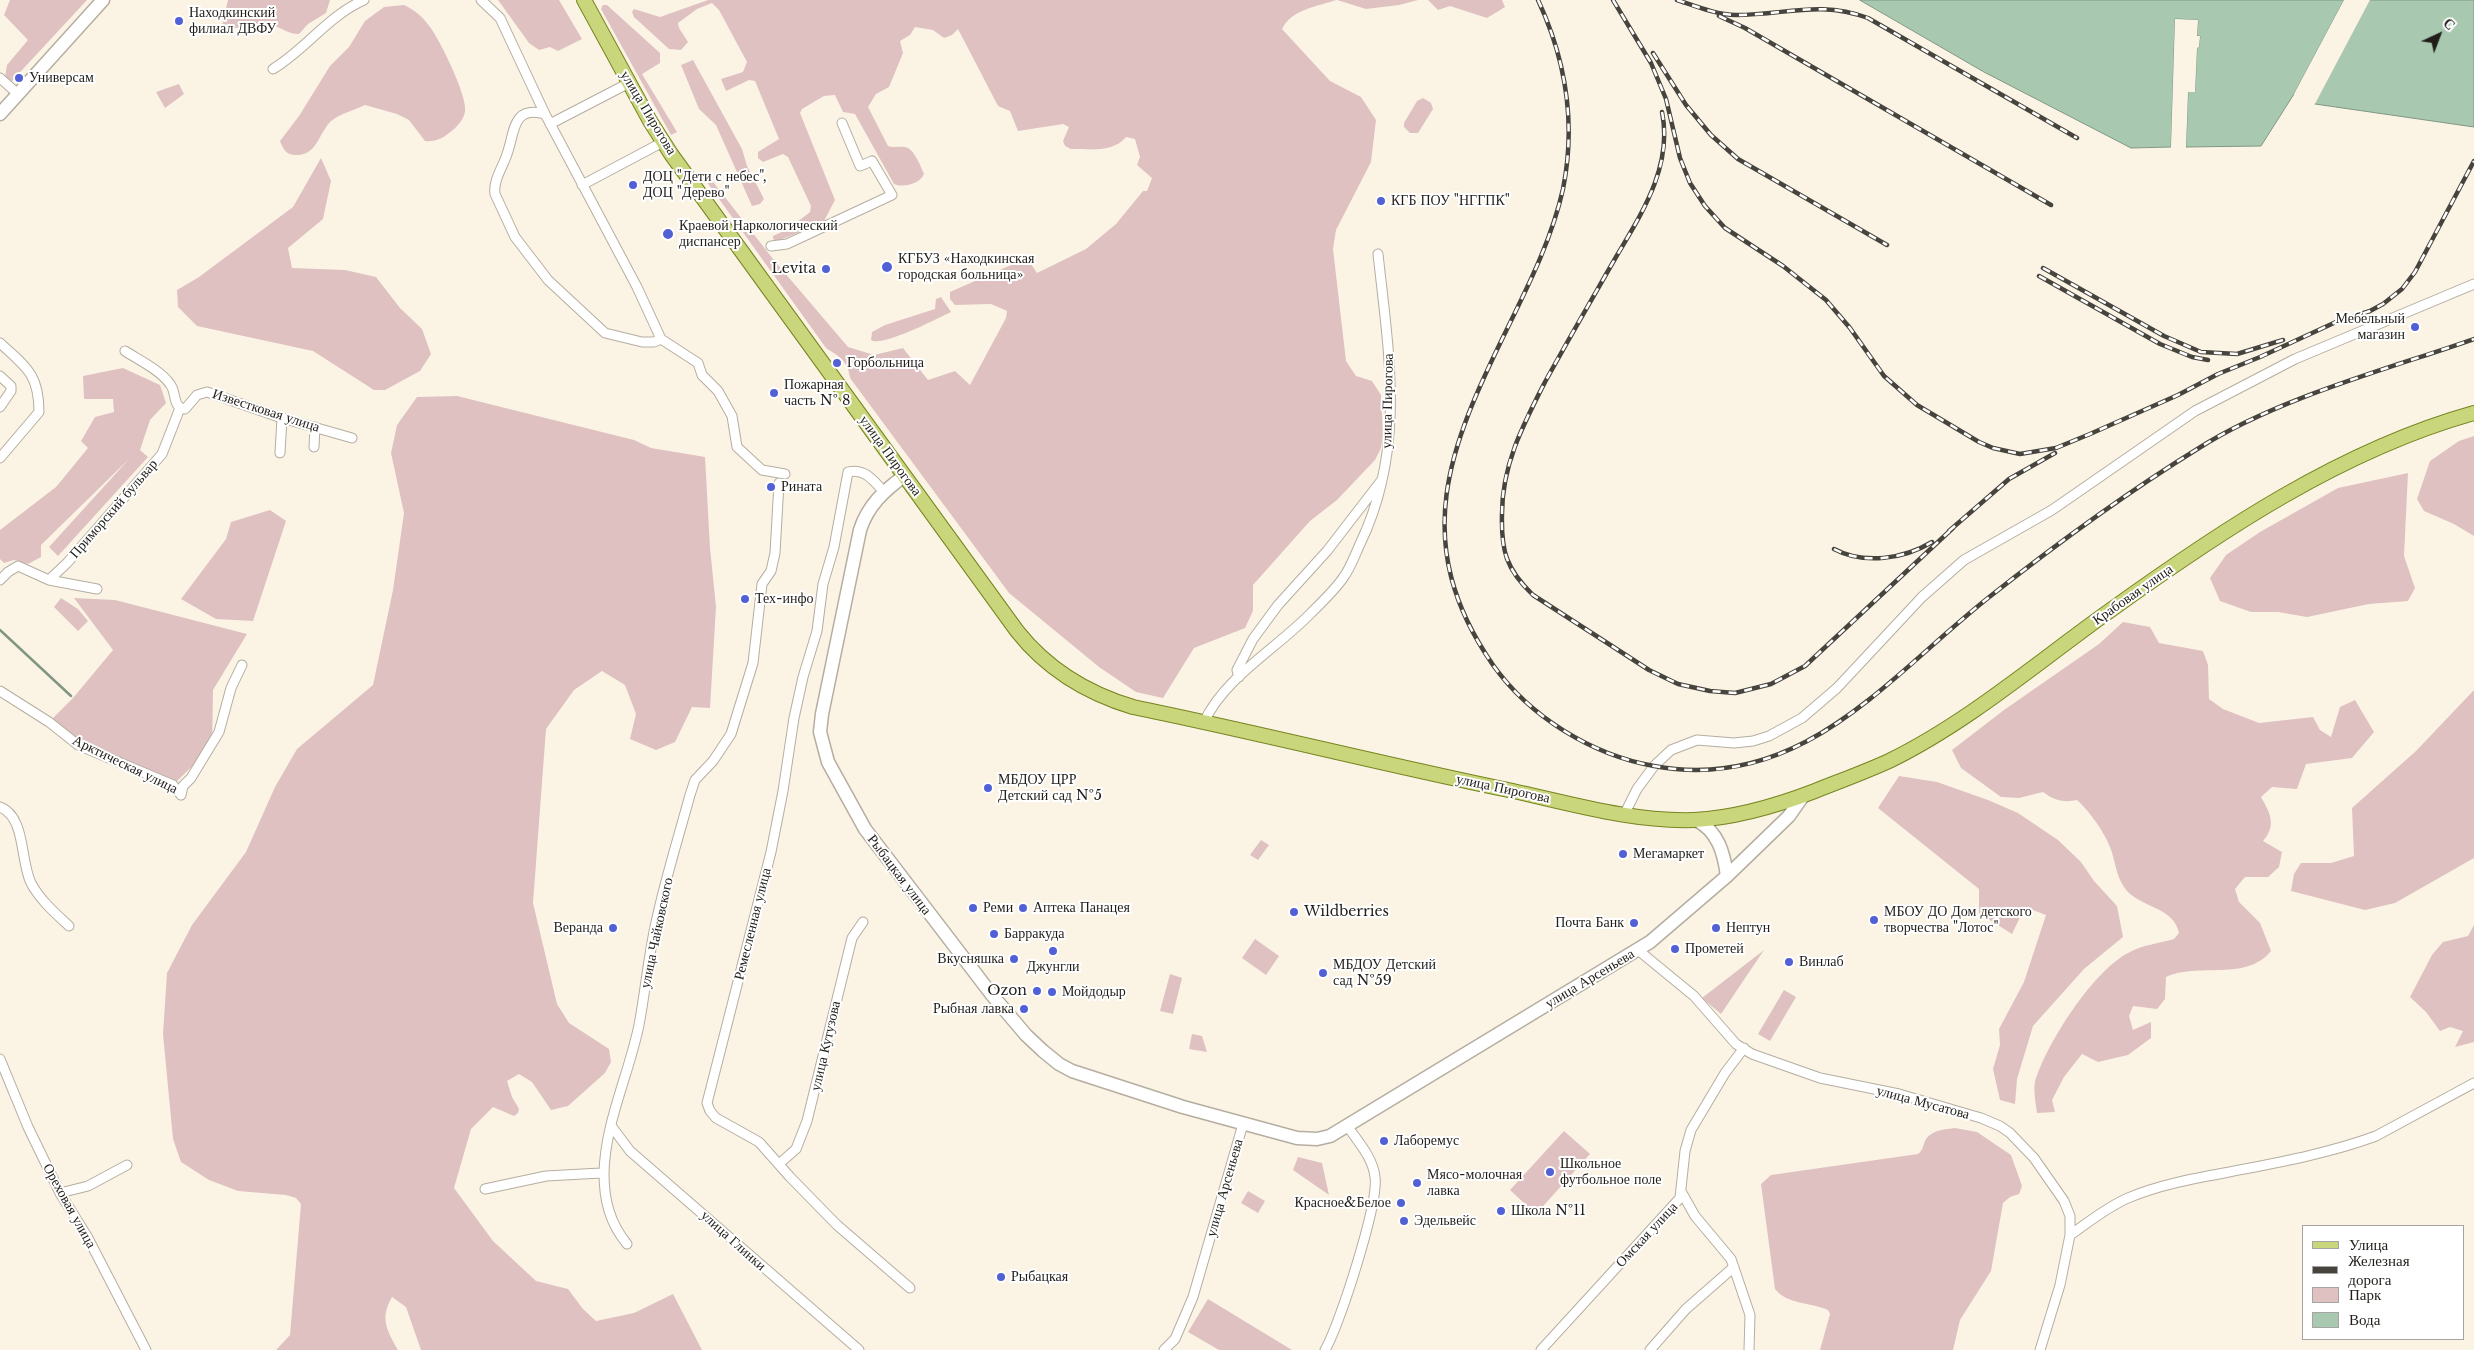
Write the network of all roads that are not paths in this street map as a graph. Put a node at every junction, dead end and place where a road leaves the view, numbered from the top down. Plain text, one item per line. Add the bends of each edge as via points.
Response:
1 (104, 0) edge
2 (364, 0) edge
3 (481, 0) edge
4 (584, 0) edge
5 (274, 69) dead end
6 (0, 78) edge
7 (629, 83) junction
8 (18, 94) junction
9 (0, 114) edge
10 (545, 114) junction
11 (842, 123) dead end
12 (550, 124) junction
13 (663, 142) junction
14 (582, 185) junction
15 (771, 246) dead end
16 (1378, 254) dead end
17 (2474, 284) edge
18 (661, 339) junction
19 (0, 343) edge
20 (125, 351) dead end
21 (0, 376) edge
22 (0, 407) edge
23 (180, 408) junction
24 (2474, 413) edge
25 (282, 418) junction
26 (315, 427) junction
27 (352, 438) dead end
28 (314, 448) dead end
29 (280, 453) dead end
30 (0, 458) edge
31 (785, 474) dead end
32 (904, 476) junction
33 (1385, 477) junction
34 (779, 483) dead end
35 (884, 492) junction
36 (2, 575) edge
37 (49, 580) junction
38 (98, 589) dead end
39 (242, 666) dead end
40 (1239, 677) junction
41 (0, 691) edge
42 (1204, 722) junction
43 (1803, 796) junction
44 (2, 808) edge
45 (1624, 814) junction
46 (1696, 820) junction
47 (1727, 876) junction
48 (863, 922) dead end
49 (69, 926) dead end
50 (1638, 950) junction
51 (1744, 1048) junction
52 (0, 1060) edge
53 (2474, 1083) edge
54 (1243, 1124) junction
55 (612, 1127) junction
56 (1348, 1127) junction
57 (779, 1164) junction
58 (127, 1165) dead end
59 (604, 1171) junction
60 (485, 1189) dead end
61 (60, 1192) junction
62 (1682, 1193) junction
63 (2070, 1235) junction
64 (627, 1244) dead end
65 (1734, 1267) junction
66 (910, 1288) dead end
67 (146, 1350) edge
68 (859, 1350) edge
69 (1164, 1350) edge
70 (1324, 1350) edge
71 (1541, 1350) edge
72 (1650, 1350) edge
73 (1749, 1350) edge
74 (2040, 1350) edge

1 - 8 main road
2 - 5 street via 328,23
3 - 10 street via 500,18
4 - 7 main road, улица Пирогова
6 - 8 street
7 - 12 street
7 - 13 main road, улица Пирогова
8 - 9 main road
10 - 12 street
10 - 18 street via 528,112 514,124 508,153 494,187 515,237 548,280 605,333 642,342
11 - 15 street via 860,166 872,161 892,194 787,244
12 - 14 street
13 - 14 street
13 - 32 main road, улица Пирогова
14 - 18 street
16 - 33 street, улица Пирогова via 1391,370
17 - 45 street via 2295,359 2195,411 2052,510 1964,560 1922,597 1837,688 1802,718 1753,741 1697,740 1671,750 1637,789
18 - 31 street via 698,363 702,375 718,391 732,416 737,447 762,470
19 - 30 street via 32,372 39,397 39,412
20 - 23 street via 170,383
21 - 22 street via 11,386
23 - 25 street, Известковая улица via 185,409 201,392 207,392
23 - 37 street, Приморский бульвар via 162,454
24 - 43 main road, Крабовая улица via 2368,454 2248,517 1924,741 1891,760
25 - 26 street, Известковая улица
25 - 29 street
26 - 27 street, Известковая улица
26 - 28 street
32 - 35 main road, Рыбацкая улица
32 - 42 main road, улица Пирогова via 1021,635 1051,666 1072,681 1107,698
33 - 40 street via 1252,639 1237,670
33 - 40 street, улица Пирогова via 1372,520 1344,578 1308,616
34 - 55 street, улица Чайковского via 774,560 762,584 753,663 731,734 695,780 690,795 655,927 639,1026
35 - 54 main road, Рыбацкая улица via 867,511 860,530 822,714 820,732 828,762 847,799 870,836 937,926 1042,1052 1072,1070
35 - 57 street, Ремесленная улица via 865,473 848,472 834,547 822,584 817,631 794,718 771,852 707,1103 716,1118 759,1142
36 - 37 street via 18,566
37 - 38 street
39 - 41 street, Арктическая улица via 231,688 219,732 181,794 173,785 78,745 50,722
40 - 42 street, улица Пирогова via 1213,705
42 - 45 main road, улица Пирогова
43 - 46 main road, улица Пирогова via 1757,810
43 - 47 main road, улица Арсеньева via 1789,816
44 - 49 street via 14,821 20,835 24,865 31,883 46,904
45 - 46 main road, улица Пирогова
46 - 47 main road via 1713,832 1725,857
47 - 50 main road, улица Арсеньева via 1668,929
48 - 57 street, улица Кутузова via 852,938 807,1122 796,1149
50 - 51 street, улица Мусатова via 1694,996 1731,1039
50 - 56 main road, улица Арсеньева
51 - 62 street, Омская улица via 1691,1130 1685,1151
51 - 63 street, улица Мусатова via 1764,1060 1820,1078 1899,1094 2000,1126 2034,1158 2064,1201 2070,1216
52 - 61 street, Ореховая улица
53 - 63 street via 2376,1136 2288,1160 2149,1190 2110,1207
54 - 56 main road, улица Арсеньева via 1308,1139 1330,1136
54 - 69 street, улица Арсеньева via 1192,1297 1176,1339
55 - 59 street, улица Чайковского
55 - 68 street, улица Глинки via 630,1151
56 - 70 street via 1371,1161 1376,1179 1360,1251 1336,1329
57 - 66 street, Ремесленная улица via 837,1225
58 - 61 street via 88,1186
59 - 60 street via 546,1176
59 - 64 street, улица Чайковского via 608,1210
61 - 67 street, Ореховая улица via 88,1238
62 - 65 street via 1695,1216 1728,1255
62 - 71 street, Омская улица
63 - 74 street, улица Мусатова via 2060,1284
65 - 72 street via 1686,1310
65 - 73 street via 1750,1315

